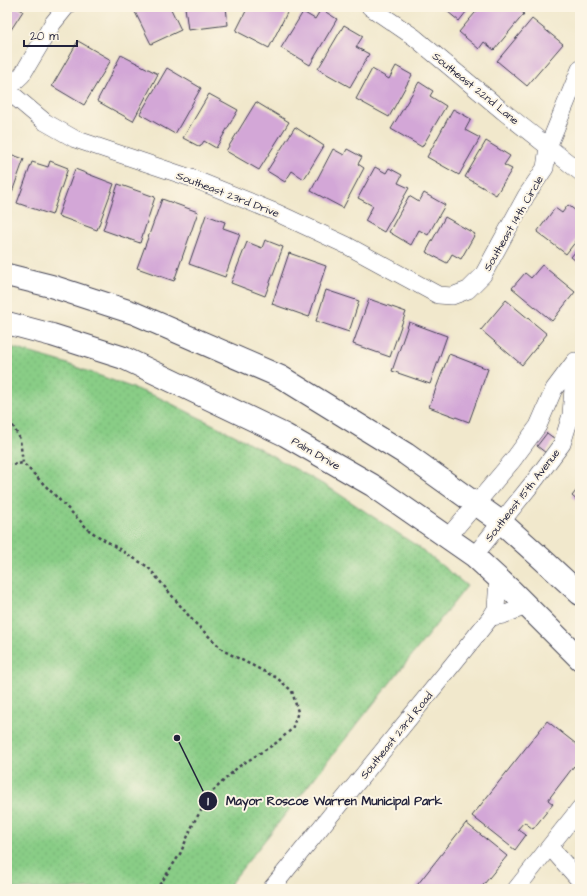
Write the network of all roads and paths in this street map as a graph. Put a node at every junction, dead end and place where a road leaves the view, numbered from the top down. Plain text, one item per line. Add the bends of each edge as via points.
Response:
1 (66, 7) edge
2 (370, 7) edge
3 (580, 69) edge
4 (7, 90) edge
5 (548, 147) junction
6 (580, 172) edge
7 (7, 275) edge
8 (452, 296) joint
9 (7, 323) edge
10 (577, 358) edge
11 (7, 415) edge
12 (23, 463) junction
13 (7, 466) edge
14 (476, 504) junction
15 (501, 522) junction
16 (448, 537) junction
17 (474, 556) junction
18 (498, 579) junction
19 (580, 594) edge
20 (526, 606) junction
21 (491, 617) junction
22 (580, 659) edge
23 (580, 808) edge
24 (550, 847) junction
25 (580, 881) edge
26 (152, 889) edge
27 (271, 889) edge
28 (516, 889) edge

1 - 4 street via 22,75
2 - 5 street, Southeast 22nd Lane via 414,37
3 - 5 street, Southeast 14th Circle
4 - 8 street, Southeast 23rd Drive via 45,122 75,139 194,179 275,212 346,245 438,295
5 - 6 street, Southeast 22nd Lane
5 - 8 street, Southeast 14th Circle via 545,168 526,196 483,275 468,290
7 - 14 main road via 51,286 134,313 281,377 406,454
9 - 16 main road, Palm Drive via 124,358 278,431 372,485
10 - 14 street, Southeast 15th Avenue via 554,389 538,426
10 - 15 street, Southeast 15th Avenue via 571,415 562,444
11 - 12 path via 20,439
12 - 13 path
12 - 26 path via 90,531 148,567 194,622 224,651 277,678 292,691 298,712 292,729 276,743 238,766 213,791 194,822 180,854 161,883
14 - 15 main road
14 - 16 street, Southeast 15th Avenue
15 - 17 street, Southeast 15th Avenue
15 - 19 main road
16 - 17 main road, Palm Drive
17 - 18 main road, Palm Drive
18 - 20 main road, Palm Drive
18 - 21 street, Southeast 23rd Road via 496,609
20 - 21 street
20 - 22 main road, Palm Drive
21 - 27 street, Southeast 23rd Road
23 - 24 street
24 - 25 street
24 - 28 street

